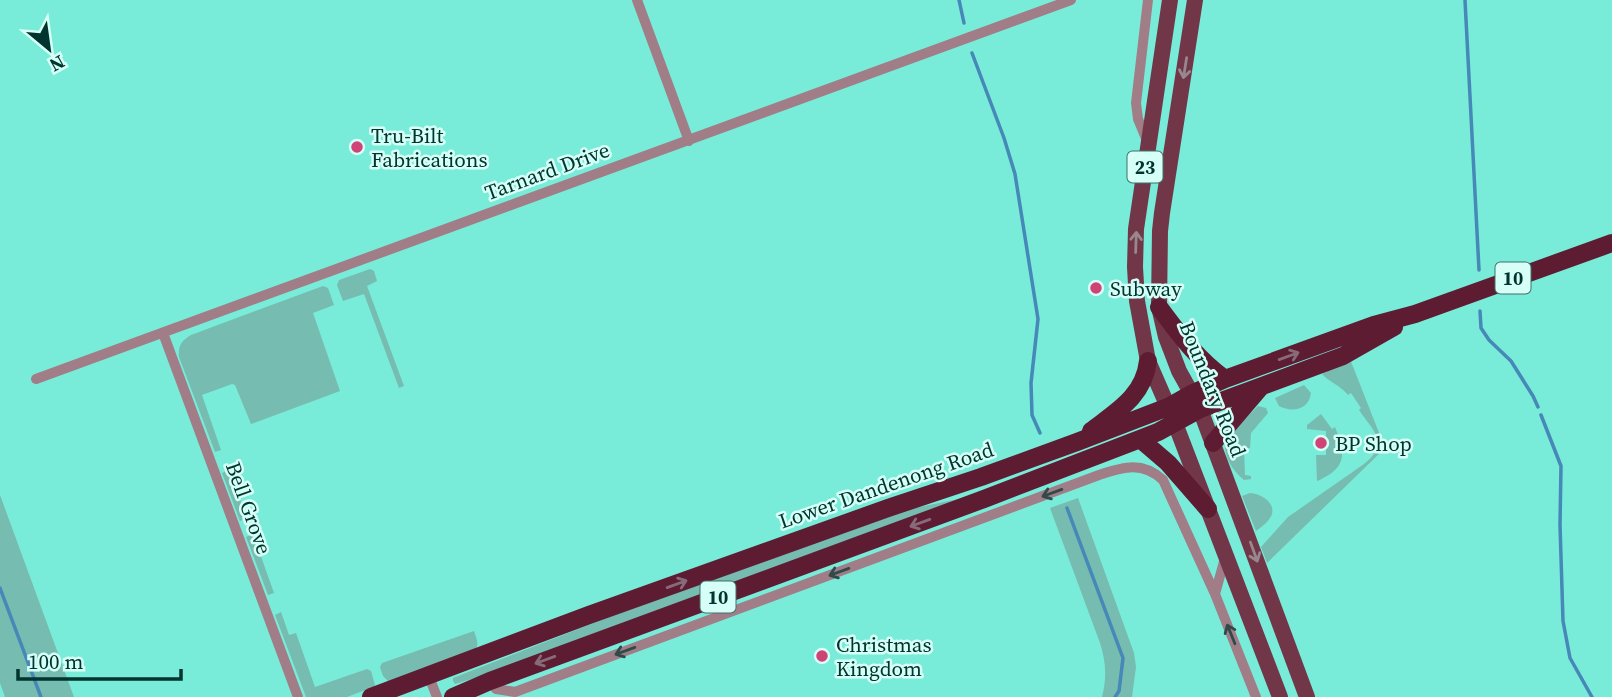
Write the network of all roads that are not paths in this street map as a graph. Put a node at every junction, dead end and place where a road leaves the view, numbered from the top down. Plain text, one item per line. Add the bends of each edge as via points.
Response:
1 (637, 0) edge
2 (1071, 0) edge
3 (1148, 0) edge
4 (1170, 0) edge
5 (1195, 0) edge
6 (689, 141) junction
7 (1148, 143) junction
8 (1612, 243) edge
9 (1160, 307) junction
10 (1415, 314) junction
11 (163, 333) junction
12 (1148, 360) junction
13 (36, 379) dead end
14 (1225, 379) junction
15 (1263, 386) junction
16 (1195, 402) junction
17 (1171, 415) junction
18 (1140, 439) junction
19 (1077, 442) junction
20 (1213, 443) junction
21 (1101, 454) junction
22 (1083, 482) junction
23 (1208, 509) junction
24 (1225, 557) junction
25 (1215, 594) junction
26 (428, 674) junction
27 (489, 681) junction
28 (298, 697) edge
29 (371, 697) edge
30 (437, 697) edge
31 (453, 697) edge
32 (1256, 697) edge
33 (1280, 697) edge
34 (1307, 697) edge

1 - 6 street
2 - 6 street, Tarnard Drive
3 - 7 street via 1136,103
4 - 7 main road, 23
5 -> 9 main road, Boundary Road / 23 via 1161,222
6 - 11 street, Tarnard Drive
12 -> 7 main road, 23 via 1135,267
8 - 10 highway, Lower Dandenong Road / 10
9 - 14 highway via 1187,344
9 - 16 main road, Boundary Road / 23 via 1166,337
14 -> 10 highway, Lower Dandenong Road / 10
10 - 15 highway, Lower Dandenong Road / 10 via 1343,356
11 - 13 street, Tarnard Drive
11 - 28 street, Bell Grove
12 - 17 main road, 23
12 - 19 highway via 1138,391
14 - 16 highway, Lower Dandenong Road / 10
15 - 16 highway, Lower Dandenong Road / 10
15 - 20 highway
16 - 17 highway, Lower Dandenong Road / 10
16 - 20 main road, Boundary Road / 23
17 - 18 highway, Lower Dandenong Road / 10
17 - 19 highway, Lower Dandenong Road / 10
17 - 23 main road, 23
18 - 21 highway, Lower Dandenong Road / 10
18 - 23 highway
26 -> 19 highway, Lower Dandenong Road / 10
20 -> 34 main road, Boundary Road / 23
21 - 22 street
21 -> 27 highway, Lower Dandenong Road / 10
22 - 25 street via 1117,469 1153,470 1163,480
22 -> 27 street via 515,692 496,690
23 - 24 main road, 23
24 - 25 street
24 - 33 main road, 23
32 -> 25 street
26 - 29 highway, Lower Dandenong Road / 10
26 - 30 street
27 - 31 highway, Lower Dandenong Road / 10

